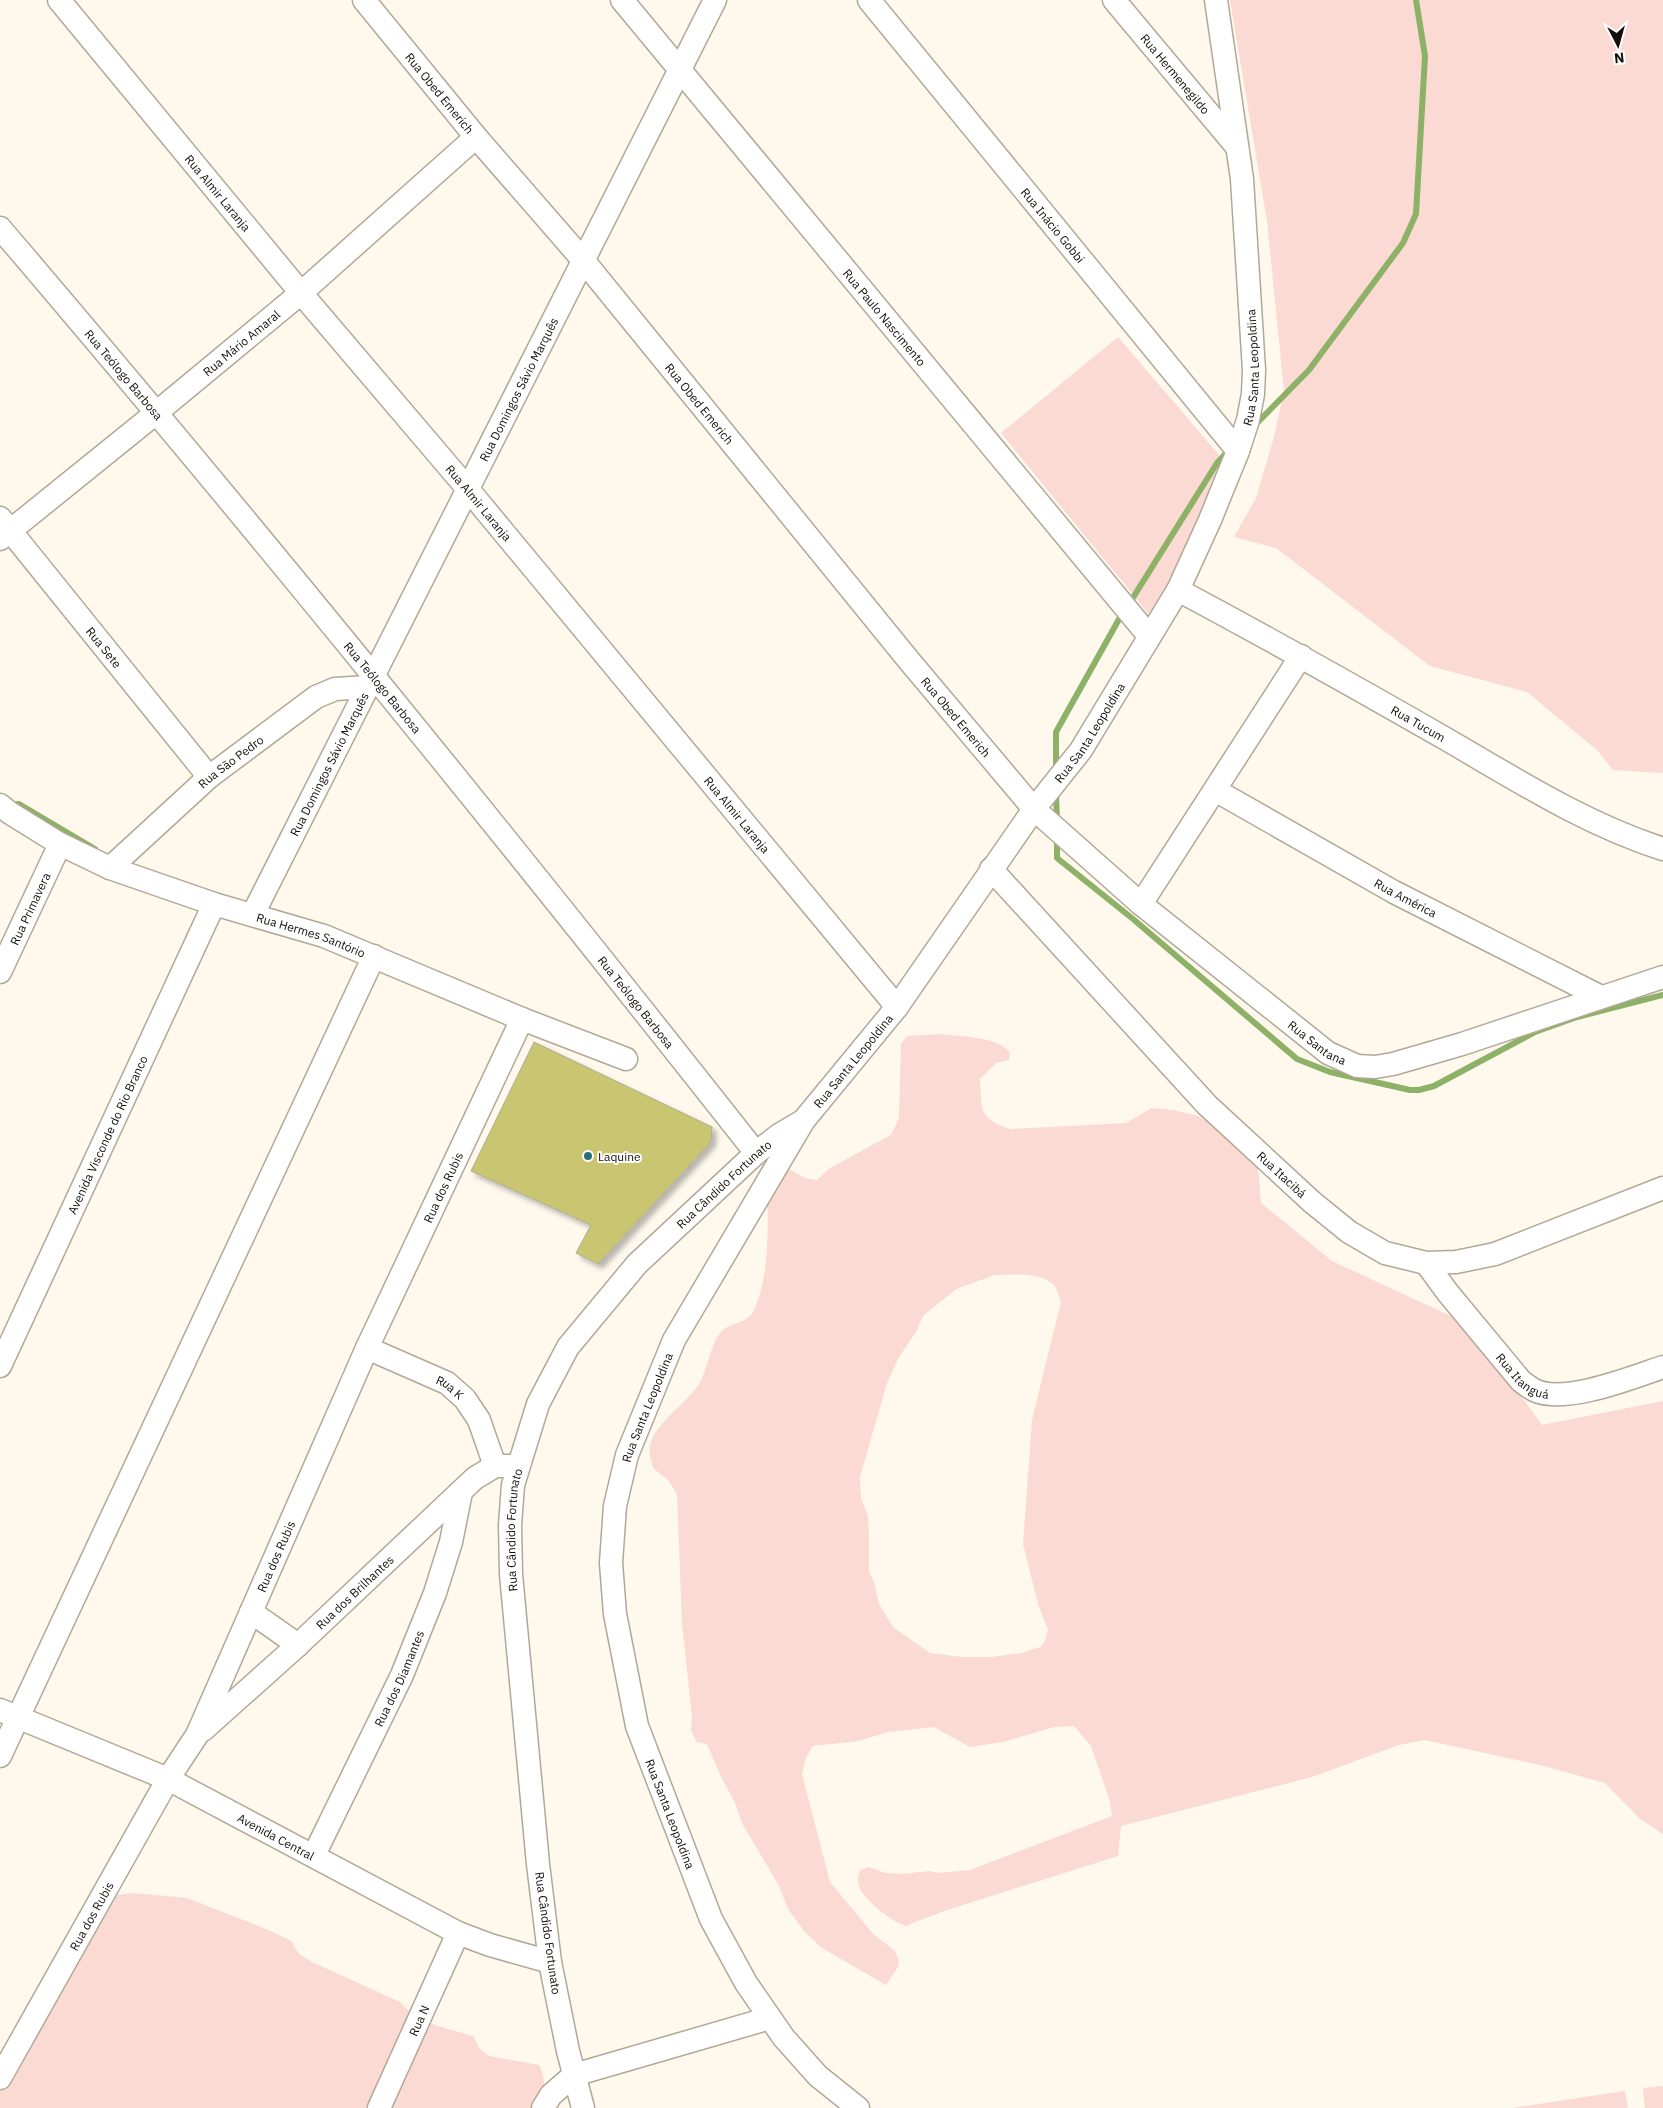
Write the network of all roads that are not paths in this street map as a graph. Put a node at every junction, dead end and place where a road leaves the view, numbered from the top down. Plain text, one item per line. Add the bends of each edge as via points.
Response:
1 (58, 0) edge
2 (364, 0) edge
3 (622, 0) edge
4 (715, 0) edge
5 (870, 0) edge
6 (1114, 0) edge
7 (1216, 0) edge
8 (680, 70) junction
9 (476, 138) junction
10 (1237, 147) junction
11 (0, 228) edge
12 (583, 260) junction
13 (301, 293) junction
14 (156, 413) junction
15 (1238, 450) junction
16 (467, 488) junction
17 (3, 529) edge
18 (1178, 590) junction
19 (1149, 636) junction
20 (1301, 656) junction
21 (371, 681) junction
22 (209, 777) junction
23 (1215, 790) junction
24 (1034, 808) junction
25 (3, 811) edge
26 (60, 844) junction
27 (1663, 849) edge
28 (110, 868) junction
29 (991, 869) junction
30 (214, 904) junction
31 (1141, 904) junction
32 (253, 914) junction
33 (374, 956) junction
34 (0, 972) edge
35 (1663, 977) edge
36 (1601, 997) junction
37 (896, 1007) junction
38 (522, 1018) junction
39 (626, 1059) dead end
40 (804, 1120) junction
41 (756, 1153) junction
42 (1663, 1188) edge
43 (1426, 1263) junction
44 (367, 1348) junction
45 (0, 1366) edge
46 (1663, 1367) edge
47 (496, 1466) junction
48 (518, 1466) junction
49 (460, 1492) junction
50 (251, 1612) junction
51 (298, 1645) junction
52 (10, 1714) edge
53 (197, 1735) junction
54 (0, 1756) edge
55 (168, 1779) junction
56 (314, 1855) junction
57 (458, 1933) junction
58 (550, 1962) junction
59 (770, 2018) junction
60 (574, 2075) junction
61 (0, 2078) edge
62 (379, 2108) edge
63 (543, 2108) edge
64 (583, 2108) edge
65 (858, 2108) edge

1 - 13 street, Rua Almir Laranja
2 - 9 street, Rua Obed Emerich
3 - 8 street, Rua Paulo Nascimento
4 - 8 street, Rua Domingos Sávio Marquês
5 - 15 street, Rua Inácio Gobbi
6 - 10 street, Rua Hermenegildo
7 - 10 street, Rua Santa Leopoldina
8 - 12 street, Rua Domingos Sávio Marquês
8 - 19 street, Rua Paulo Nascimento
9 - 12 street, Rua Obed Emerich
9 - 13 street, Rua Mário Amaral
10 - 15 street, Rua Santa Leopoldina via 1242,179 1254,370 1248,420
11 - 14 street, Rua Teólogo Barbosa
12 - 16 street, Rua Domingos Sávio Marquês
12 - 24 street, Rua Obed Emerich via 911,663
13 - 14 street, Rua Mário Amaral
13 - 16 street, Rua Almir Laranja
14 - 17 street, Rua Mário Amaral
14 - 21 street, Rua Teólogo Barbosa
15 - 18 street, Rua Santa Leopoldina
16 - 21 street, Rua Domingos Sávio Marquês
16 - 37 street, Rua Almir Laranja
17 - 22 street, Rua Sete
18 - 19 street, Rua Santa Leopoldina
18 - 20 street, Rua Tucum
19 - 24 street, Rua Santa Leopoldina via 1081,750
20 - 23 street
20 - 27 street, Rua Tucum via 1577,814 1631,839
21 - 22 street, Rua São Pedro via 316,697
21 - 32 street, Rua Domingos Sávio Marquês
21 - 41 street, Rua Teólogo Barbosa
22 - 28 street, Rua São Pedro
23 - 31 street
23 - 36 street, Rua América via 1394,892
24 - 29 street, Rua Santa Leopoldina
24 - 31 street, Rua Santana
25 - 26 street, Rua Hermes Santório
26 - 28 street, Rua Hermes Santório
26 - 34 street, Rua Primavera
28 - 30 street, Rua Hermes Santório
29 - 37 street, Rua Santa Leopoldina
29 - 43 street, Rua Itacibá via 1208,1106 1312,1202 1349,1232 1385,1253
30 - 32 street, Rua Hermes Santório
30 - 45 street, Avenida Visconde do Rio Branco
31 - 36 street, Rua Santana via 1328,1053 1358,1066 1393,1064
32 - 33 street, Rua Hermes Santório
33 - 38 street, Rua Hermes Santório
33 - 52 street
35 - 36 street, Rua Santana
37 - 40 street, Rua Santa Leopoldina
38 - 39 street, Rua Hermes Santório
38 - 44 street, Rua dos Rubis
40 - 41 street, Rua Cândido Fortunato
40 - 59 street, Rua Santa Leopoldina via 674,1340 627,1455 615,1506 611,1563 615,1614 637,1726 711,1919 746,1983
41 - 48 street, Rua Cândido Fortunato via 637,1264 568,1347 538,1404
42 - 43 street, Rua Itacibá via 1495,1254 1456,1262
43 - 46 street, Rua Itanguá via 1521,1381 1535,1391 1560,1394 1601,1387
44 - 47 street, Rua K via 447,1383 465,1399 479,1420
44 - 50 street, Rua dos Rubis
47 - 48 street
47 - 49 street, Rua dos Brilhantes via 475,1478
48 - 58 street, Rua Cândido Fortunato via 510,1525 511,1574
49 - 51 street, Rua dos Brilhantes
49 - 56 street, Rua dos Diamantes via 451,1542 435,1593 405,1666
50 - 51 street
50 - 53 street, Rua dos Rubis
51 - 53 street, Rua dos Brilhantes
52 - 54 street
52 - 55 street, Avenida Central
53 - 55 street, Rua dos Rubis
55 - 56 street, Avenida Central
55 - 61 street, Rua dos Rubis
56 - 57 street, Avenida Central
57 - 58 street, Avenida Central
57 - 62 street, Rua N
58 - 60 street, Rua Cândido Fortunato
59 - 60 street
59 - 65 street, Rua Santa Leopoldina via 818,2076
60 - 63 street via 551,2095
60 - 64 street, Rua Cândido Fortunato

